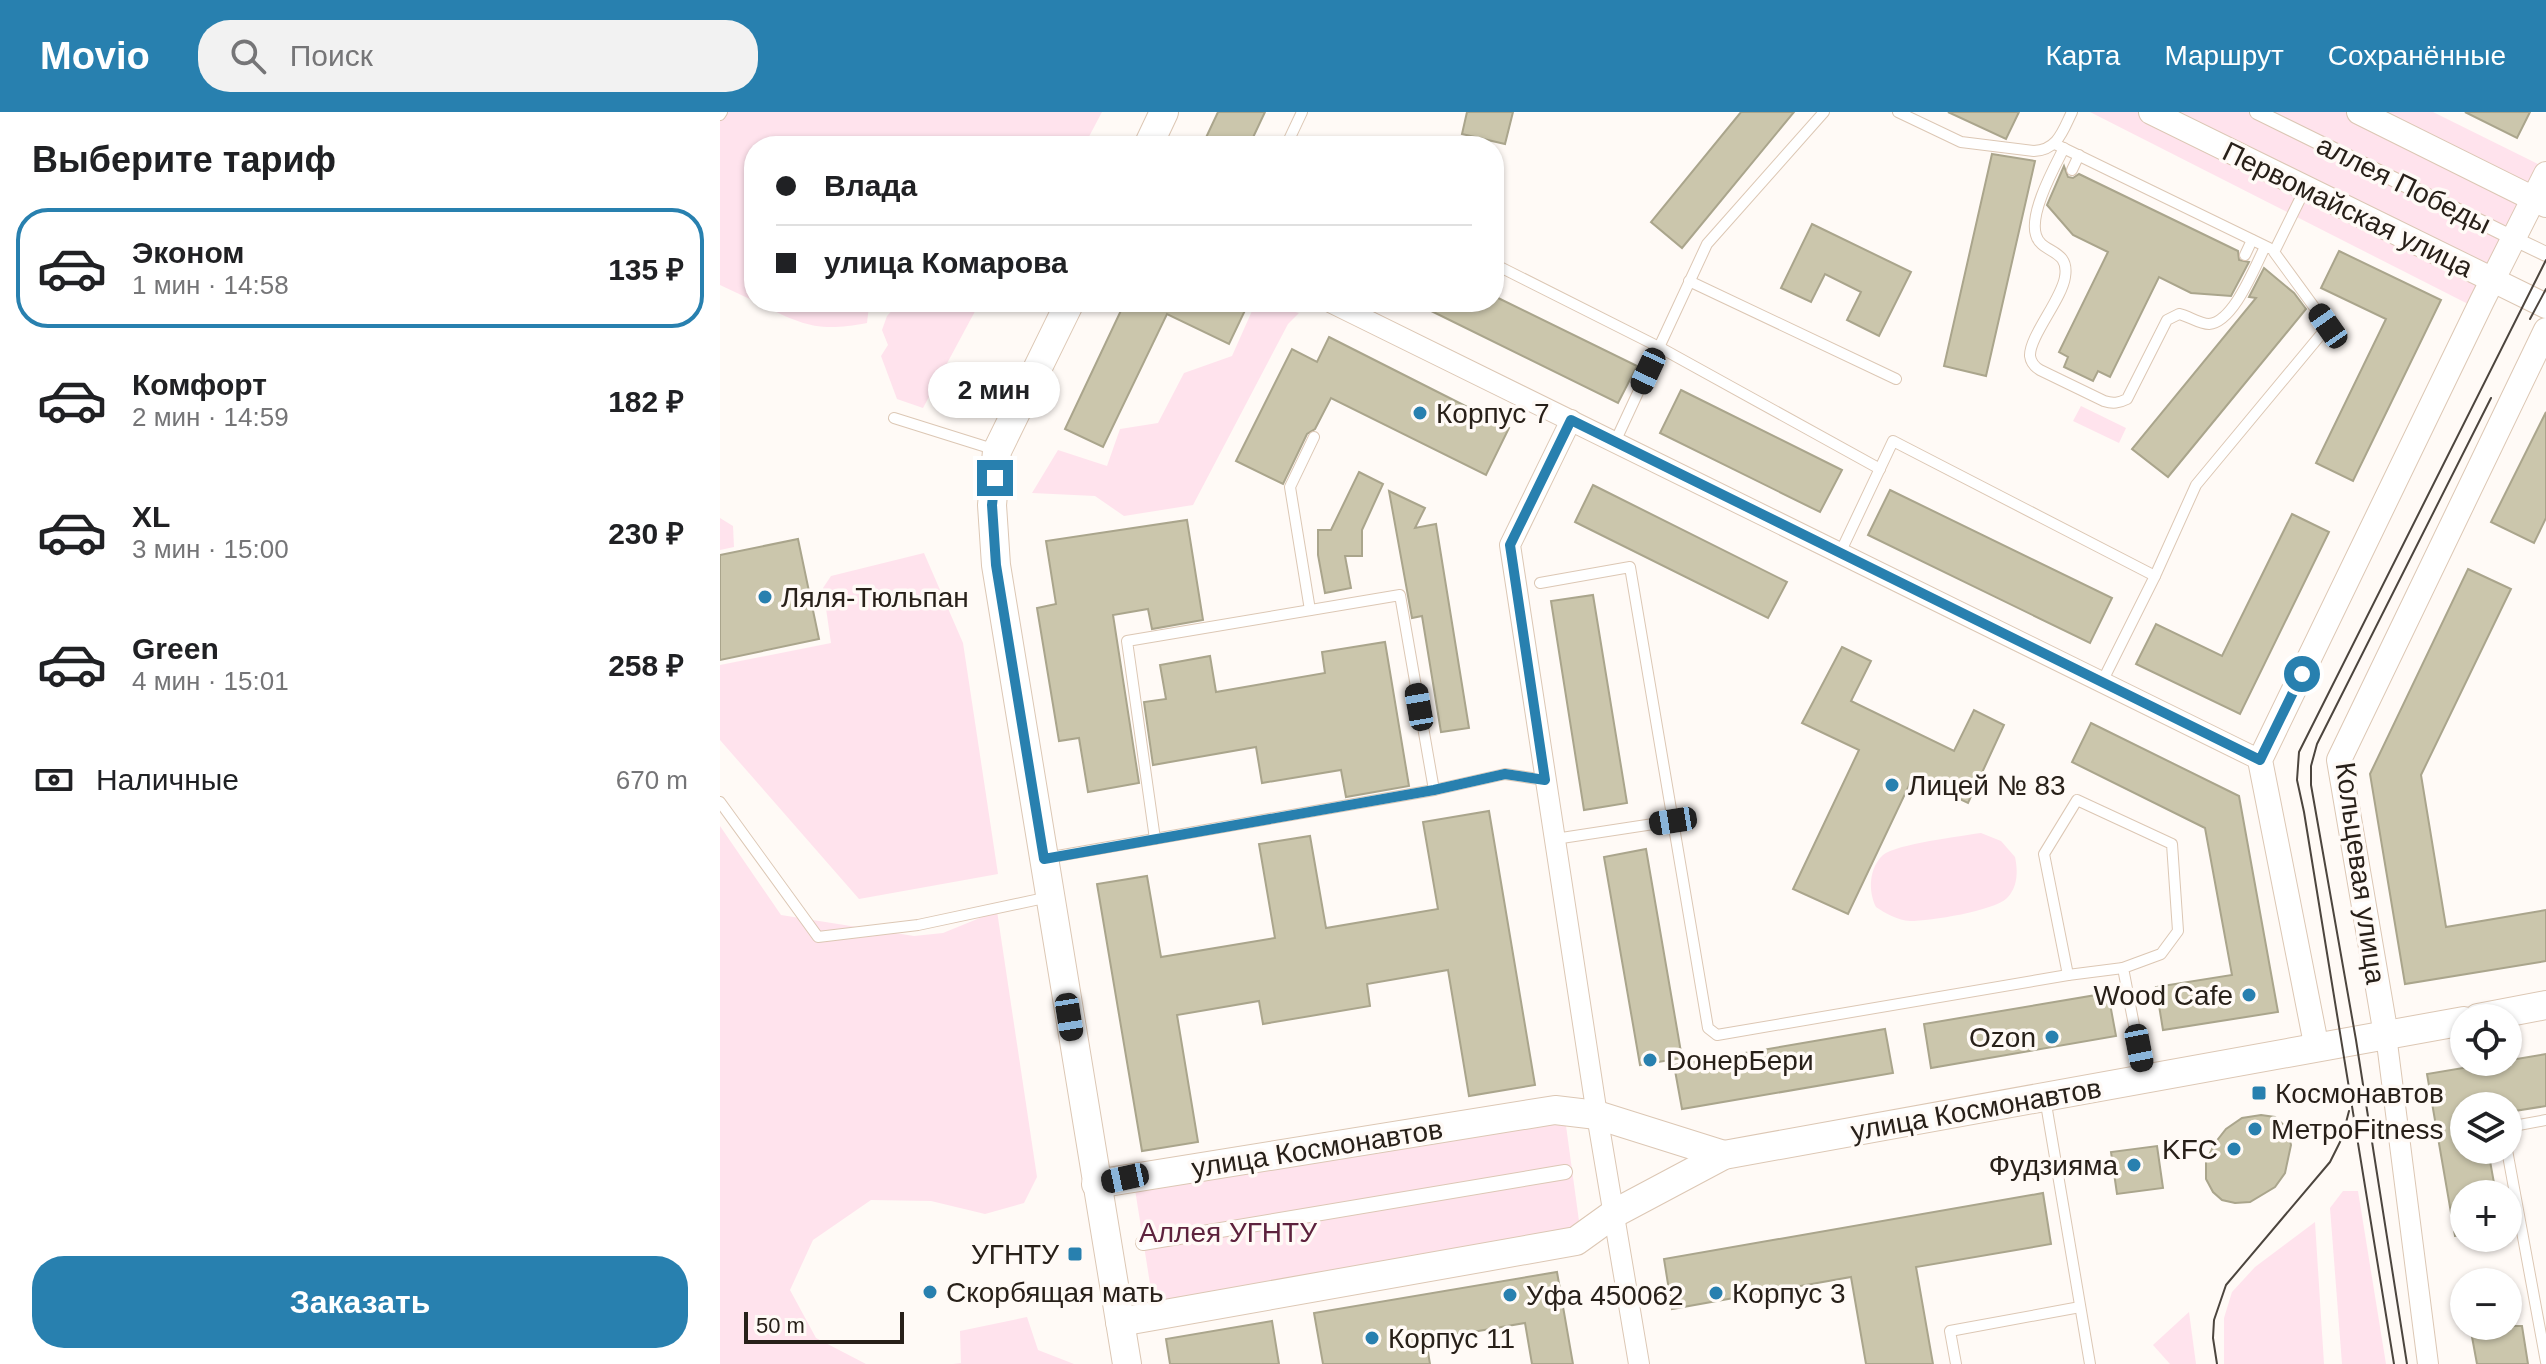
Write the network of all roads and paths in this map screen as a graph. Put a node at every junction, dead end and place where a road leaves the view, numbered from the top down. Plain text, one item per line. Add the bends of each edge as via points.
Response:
1 (1164, 112) edge
2 (1302, 112) edge
3 (1824, 112) edge
4 (1898, 112) edge
5 (2072, 112) edge
6 (2151, 112) edge
7 (2257, 112) edge
8 (2359, 112) edge
9 (1153, 136) edge
10 (1291, 136) edge
11 (2060, 146) junction
12 (2079, 155) junction
13 (2072, 170) dead end
14 (2546, 174) edge
15 (2306, 187) junction
16 (2540, 202) edge
17 (2507, 235) dead end
18 (2252, 240) junction
19 (2523, 243) dead end
20 (2269, 249) junction
21 (2546, 254) edge
22 (2245, 255) dead end
23 (1504, 269) edge
24 (2492, 280) junction
25 (1689, 281) junction
26 (2546, 306) edge
27 (1065, 312) edge
28 (1350, 312) edge
29 (2546, 330) edge
30 (1659, 347) junction
31 (1896, 379) dead end
32 (894, 418) dead end
33 (1571, 420) junction
34 (1314, 437) dead end
35 (1615, 442) junction
36 (997, 451) junction
37 (1880, 469) junction
38 (1840, 553) junction
39 (2155, 576) junction
40 (1540, 583) dead end
41 (1310, 610) junction
42 (2102, 682) junction
43 (2260, 760) junction
44 (1545, 780) junction
45 (1434, 790) junction
46 (720, 802) edge
47 (1673, 821) junction
48 (1155, 839) junction
49 (1555, 839) junction
50 (1044, 859) junction
51 (1051, 896) junction
52 (2123, 968) junction
53 (2068, 975) junction
54 (2546, 1005) edge
55 (2522, 1010) edge
56 (2450, 1024) edge
57 (2386, 1035) junction
58 (2317, 1049) junction
59 (2145, 1079) junction
60 (2045, 1096) junction
61 (1597, 1115) junction
62 (2546, 1120) edge
63 (2522, 1124) edge
64 (1724, 1155) junction
65 (2510, 1164) edge
66 (1565, 1172) dead end
67 (1096, 1184) junction
68 (1615, 1213) junction
69 (1143, 1243) dead end
70 (2080, 1307) junction
71 (1120, 1322) junction
72 (2546, 1362) edge
73 (1127, 1364) edge
74 (1639, 1364) edge
75 (1956, 1364) edge
76 (2090, 1364) edge
77 (2428, 1364) edge

1 - 9 main road
2 - 10 lane
3 - 25 lane via 1707,244
4 - 11 lane via 1961,142 2034,151
5 - 11 lane
6 - 15 street, Первомайская улица
7 - 17 street, аллея Победы
8 - 16 street
11 - 12 lane
11 - 20 lane via 2035,230 2040,243 2058,253 2066,270 2030,351 2040,370 2104,401 2127,399 2167,320 2179,314 2206,324 2222,319
12 - 13 lane
12 - 18 lane
14 - 16 street
15 - 20 lane
15 - 24 street, Первомайская улица
16 - 24 street
18 - 20 lane
18 - 22 lane
19 - 21 street, аллея Победы
20 - 39 lane via 2328,326 2196,485
23 - 30 lane
24 - 26 street, Первомайская улица
24 - 43 street
25 - 30 lane
25 - 31 lane
27 - 36 main road
28 - 33 street
29 - 57 street, Кольцевая улица via 2339,760
30 - 35 lane
30 - 37 lane
32 - 36 lane
33 - 35 street
33 - 44 street via 1510,545
34 - 41 lane via 1290,487
35 - 38 street
36 - 50 main road via 992,505 996,565
37 - 38 lane
37 - 39 lane via 1893,441
38 - 42 street
39 - 42 lane
40 - 47 lane via 1630,567
41 - 45 lane via 1400,595
41 - 48 lane via 1127,641
42 - 43 street
43 - 58 street
44 - 45 lane via 1505,774
44 - 49 street
45 - 48 lane
46 - 51 lane via 818,937 918,925
47 - 49 lane
47 - 53 lane via 1708,1028 1717,1035
48 - 50 lane
49 - 61 street
50 - 51 main road
51 - 67 main road
52 - 53 lane
52 - 53 lane via 2161,954 2178,931 2172,844 2077,800 2044,854
52 - 59 lane
54 - 55 main road
56 - 57 main road, улица Космонавтов
57 - 58 main road, улица Космонавтов
57 - 77 street, Кольцевая улица
58 - 59 main road, улица Космонавтов
59 - 60 main road, улица Космонавтов
60 - 64 main road, улица Космонавтов
60 - 70 lane
61 - 64 main road, улица Космонавтов
61 - 67 main road, улица Космонавтов via 1555,1110
61 - 68 street
62 - 63 lane
64 - 68 main road, улица Космонавтов
65 - 72 lane
66 - 69 street
67 - 71 main road
68 - 71 main road, улица Космонавтов via 1576,1241
68 - 74 street
70 - 75 lane via 1950,1331
70 - 76 lane
71 - 73 main road

